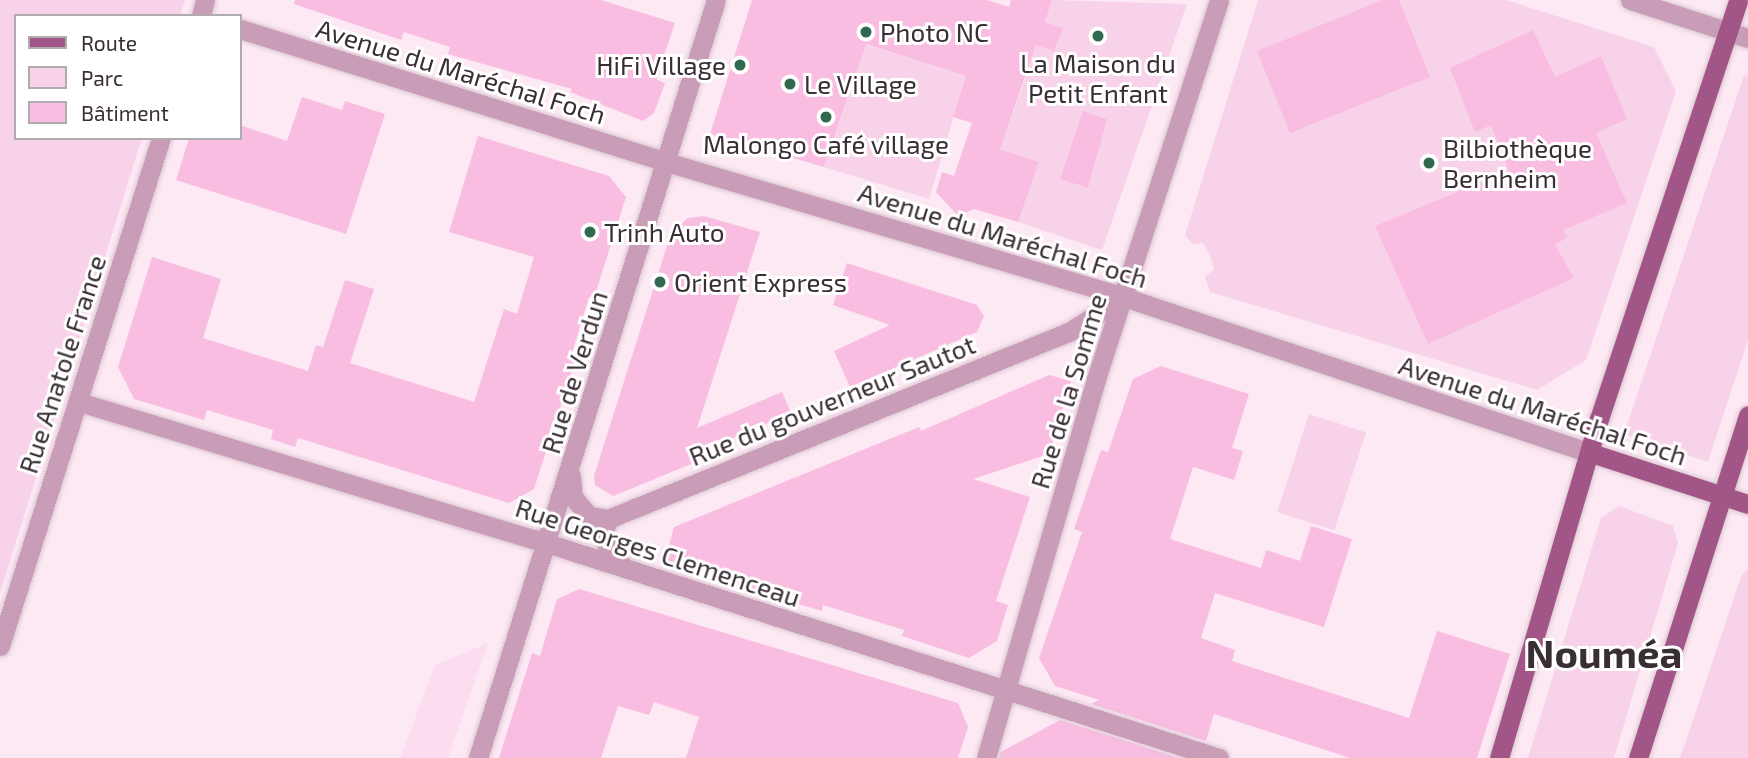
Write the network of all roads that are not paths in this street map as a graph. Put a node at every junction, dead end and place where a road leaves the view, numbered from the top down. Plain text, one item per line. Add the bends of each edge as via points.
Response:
1 (716, 0) edge
2 (1219, 0) edge
3 (1630, 0) edge
4 (1738, 0) edge
5 (242, 30) edge
6 (1728, 32) junction
7 (1748, 38) edge
8 (160, 140) edge
9 (663, 162) junction
10 (1124, 297) junction
11 (79, 402) junction
12 (1748, 415) edge
13 (1591, 453) junction
14 (571, 474) junction
15 (1722, 496) junction
16 (1748, 504) edge
17 (608, 519) junction
18 (547, 543) junction
19 (626, 569) junction
20 (0, 646) edge
21 (1007, 692) junction
22 (478, 758) edge
23 (986, 758) edge
24 (1219, 758) edge
25 (1499, 758) edge
26 (1638, 758) edge

1 - 9 street, Rue de Verdun
2 - 10 street, Rue de la Somme
3 - 6 street
4 - 6 main road
5 - 9 street, Avenue du Maréchal Foch
6 - 7 street
6 - 13 main road
8 - 11 street, Rue Anatole France
9 - 10 street, Avenue du Maréchal Foch
9 - 14 street, Rue de Verdun
10 - 13 street, Avenue du Maréchal Foch
10 - 17 street, Rue du gouverneur Sautot via 1069,332
10 - 21 street, Rue de la Somme via 1096,379
11 - 18 street, Rue Georges Clemenceau
11 - 20 street, Rue Anatole France
12 - 15 main road
13 - 15 main road, Avenue du Maréchal Foch
13 - 25 main road
14 - 17 street via 573,497 589,516
14 - 18 street, Rue de Verdun
15 - 16 main road, Avenue du Maréchal Foch
15 - 26 main road
17 - 19 street via 603,535 610,554
18 - 19 street, Rue Georges Clemenceau
18 - 22 street, Rue de Verdun
19 - 21 street, Rue Georges Clemenceau
21 - 23 street, Rue de la Somme
21 - 24 street, Rue Georges Clemenceau

